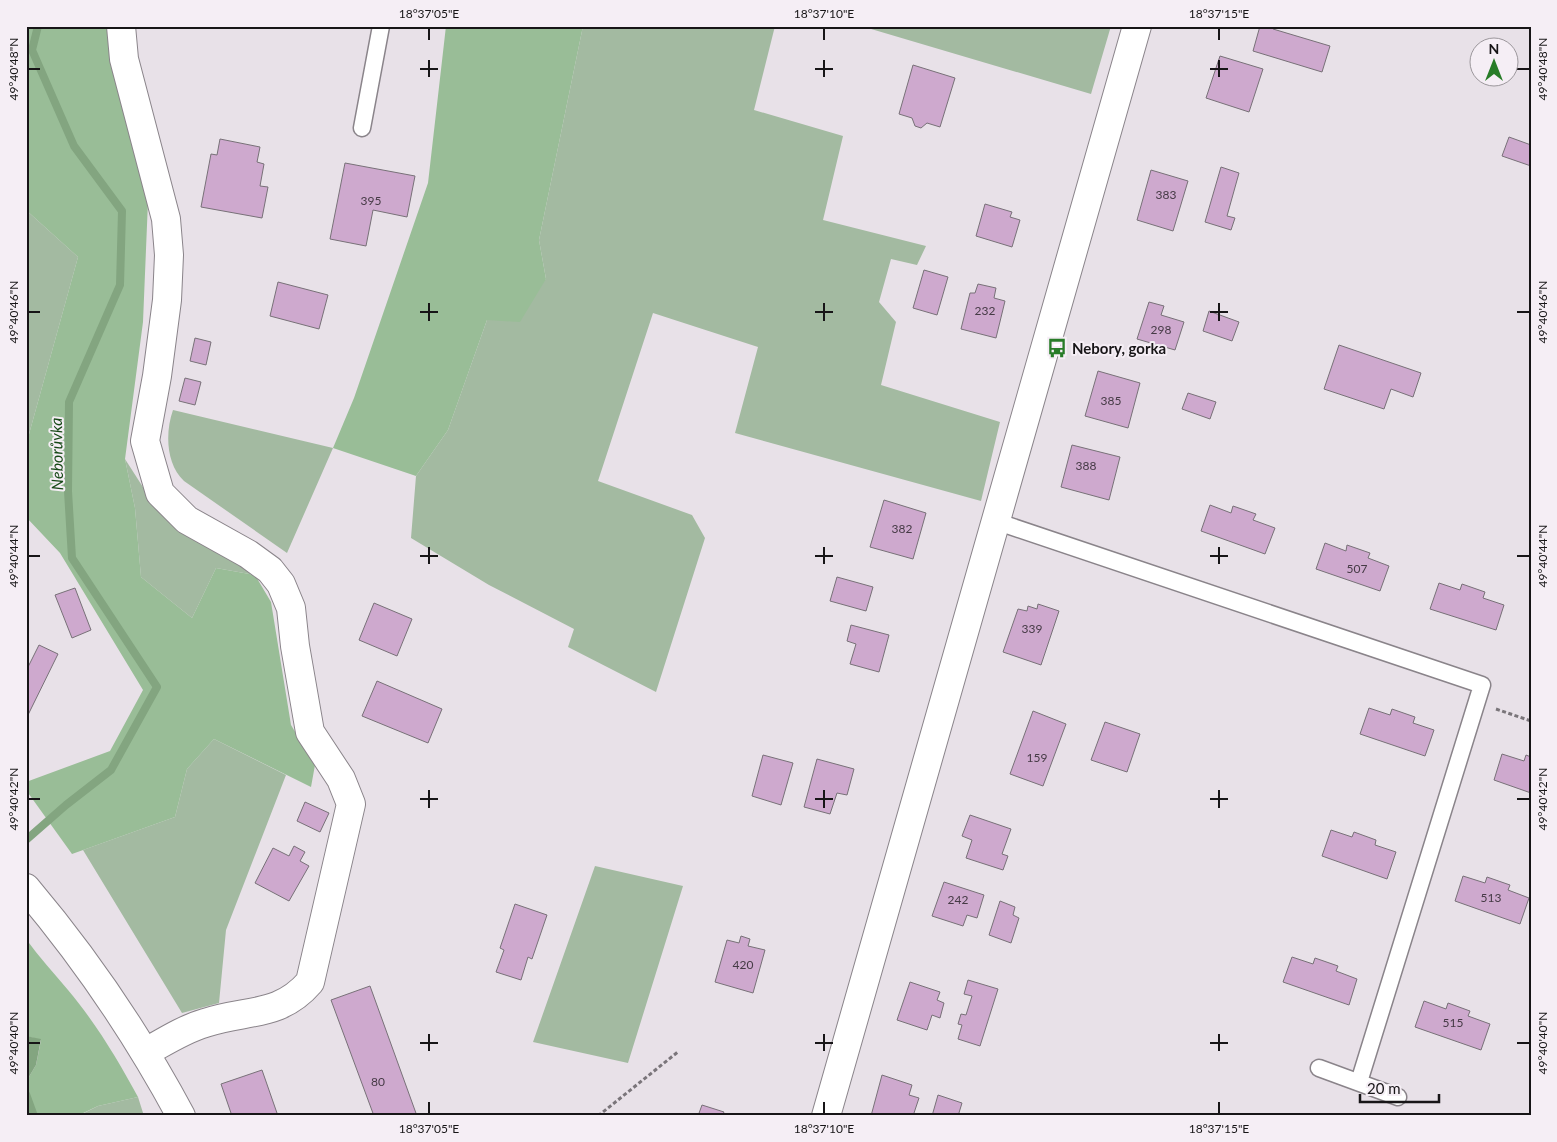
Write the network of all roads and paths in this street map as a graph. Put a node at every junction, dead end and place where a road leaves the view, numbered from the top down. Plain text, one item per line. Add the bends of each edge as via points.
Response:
1 (121, 26) edge
2 (381, 26) edge
3 (1137, 26) edge
4 (362, 128) dead end
5 (995, 521) junction
6 (1476, 702) junction
7 (1531, 721) edge
8 (27, 889) edge
9 (679, 1051) dead end
10 (146, 1052) junction
11 (1319, 1068) dead end
12 (1359, 1082) junction
13 (1398, 1097) dead end
14 (181, 1116) edge
15 (598, 1116) edge
16 (826, 1116) edge

1 - 10 street via 124,59 166,218 166,300 145,441 160,493 187,520 248,554 270,570 281,584 291,608 310,732 341,779 351,804 310,982 299,995 280,1006 204,1023
2 - 4 lane
3 - 5 street
5 - 6 lane via 1482,685
5 - 16 street
6 - 7 path
6 - 12 lane
8 - 10 street via 106,991
9 - 15 path
10 - 14 street
11 - 12 lane
12 - 13 lane

